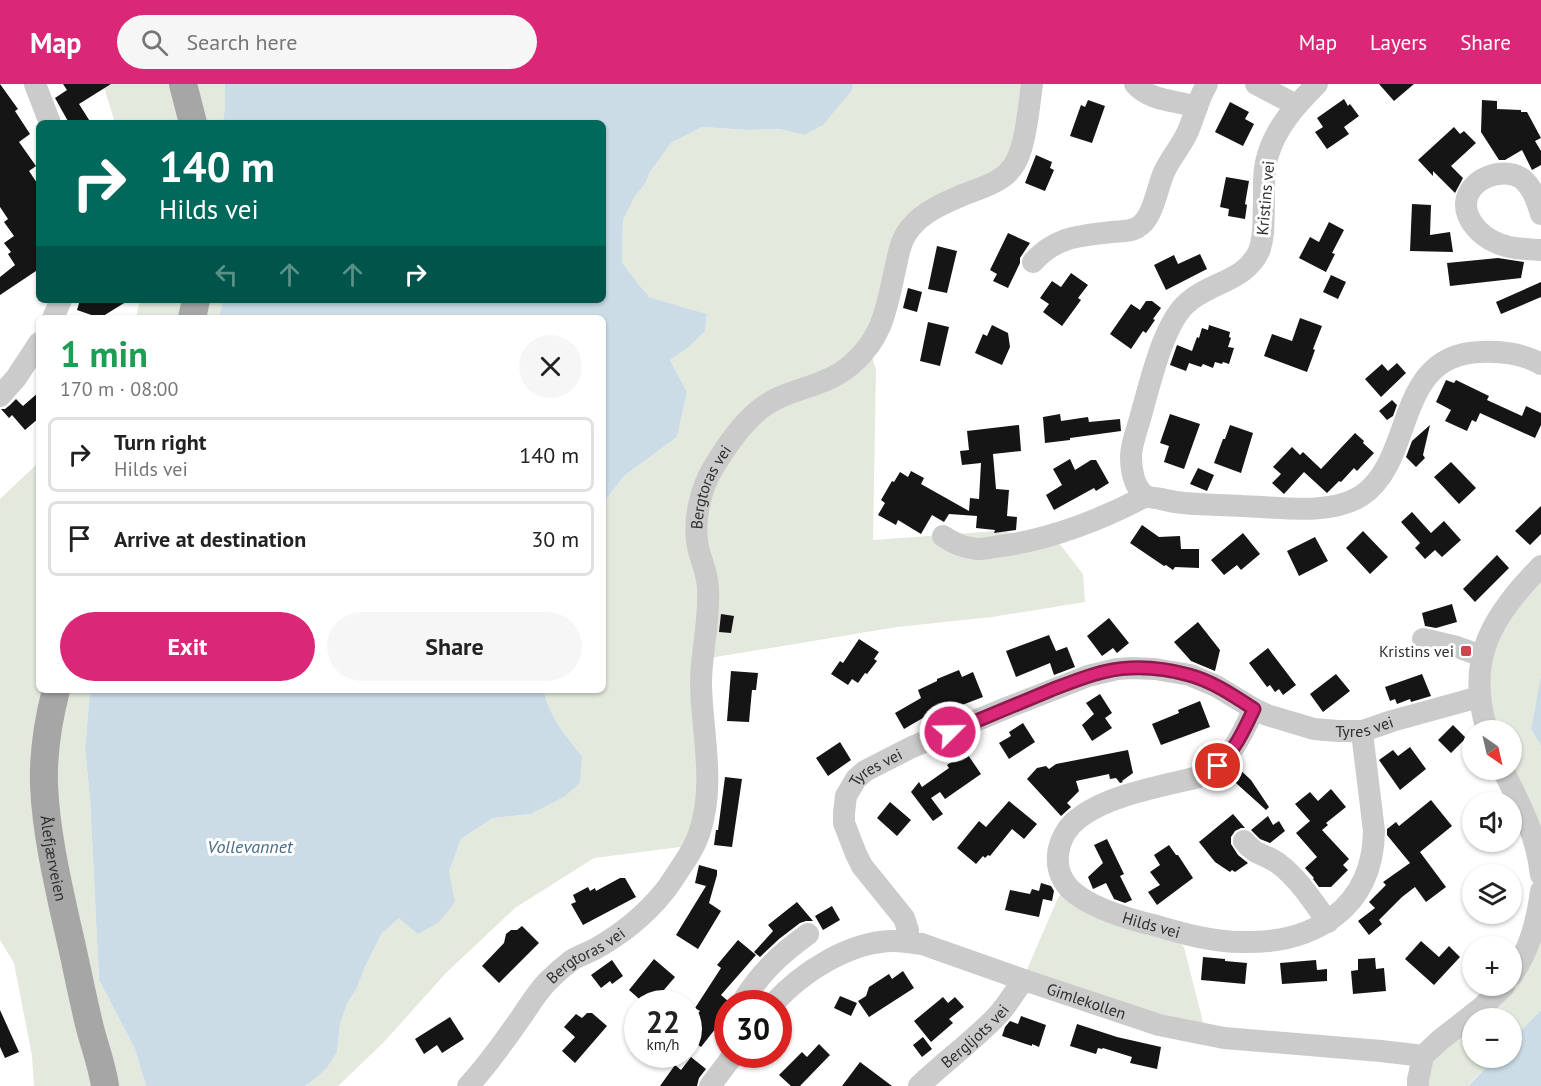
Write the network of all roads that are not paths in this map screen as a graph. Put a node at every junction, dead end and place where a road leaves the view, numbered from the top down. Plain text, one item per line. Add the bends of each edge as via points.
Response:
1 (35, 84) edge
2 (183, 84) edge
3 (1032, 84) edge
4 (1135, 84) edge
5 (1207, 84) edge
6 (1256, 84) edge
7 (1317, 84) edge
8 (1296, 105) junction
9 (1197, 107) junction
10 (49, 120) edge
11 (192, 120) edge
12 (1541, 214) edge
13 (1541, 250) edge
14 (1033, 262) dead end
15 (36, 348) edge
16 (1541, 364) edge
17 (0, 396) edge
18 (1146, 496) junction
19 (943, 536) dead end
20 (1541, 566) edge
21 (1423, 639) dead end
22 (1482, 656) junction
23 (55, 693) edge
24 (1479, 698) junction
25 (1254, 709) junction
26 (1484, 720) edge
27 (1363, 731) junction
28 (1508, 780) edge
29 (1244, 842) dead end
30 (1541, 875) edge
31 (1541, 891) edge
32 (1328, 922) junction
33 (808, 934) dead end
34 (907, 942) junction
35 (1522, 958) edge
36 (1024, 980) junction
37 (750, 990) edge
38 (787, 990) edge
39 (1493, 996) edge
40 (89, 1024) junction
41 (1423, 1056) junction
42 (724, 1068) edge
43 (94, 1086) edge
44 (105, 1086) edge
45 (468, 1086) edge
46 (710, 1086) edge
47 (919, 1086) edge
48 (1418, 1086) edge

1 - 10 street
2 - 11 main road
3 - 45 street, Bergtoras vei via 1021,152 1012,168 986,188 958,197 921,217 907,233 900,247 885,314 871,345 837,375 759,409 710,472 696,519 708,592 701,686 707,792 698,838 663,893 637,920 569,962 547,982
4 - 9 street via 1160,99
5 - 9 street
6 - 8 street
7 - 8 street, Kristins vei
8 - 18 street, Kristins vei via 1268,154 1262,238 1257,255 1240,275 1185,304 1166,335 1131,456 1135,482
9 - 14 street via 1189,130 1165,170 1150,213 1140,226 1065,239 1040,253
12 - 13 street via 1530,188 1514,174 1484,178 1466,202 1476,227 1496,243
15 - 17 street
16 - 18 street via 1519,355 1494,352 1473,352 1440,364 1421,386 1378,480 1360,496 1340,505 1199,505
18 - 19 street via 1075,527 1024,542 977,549
20 - 22 street via 1499,615
21 - 22 street
22 - 24 street
23 - 40 main road, Ålefjærveien via 47,734 46,806
24 - 26 street
24 - 27 street, Tyres vei
25 - 27 street, Tyres vei via 1314,729
25 - 32 street, Hilds vei via 1227,758 1208,772 1113,800 1071,824 1058,848 1061,878 1076,895 1106,910 1213,939 1273,939
25 - 34 street, Tyres vei via 1190,675 1155,669 1117,669 1088,676 1004,709 865,771 846,796 844,823 862,866 904,918
27 - 32 street, Hilds vei via 1374,844 1359,888 1344,909
28 - 30 street via 1531,831
29 - 32 street via 1293,877
31 - 35 street via 1536,925
33 - 37 street via 776,959
34 - 36 street, Gimlekollen
34 - 38 street, Gimlekollen via 881,942 831,958
36 - 41 street, Gimlekollen via 1159,1025 1202,1034
36 - 47 street, Bergljots vei via 998,1016
39 - 41 street
40 - 43 main road, Ålefjærveien
40 - 44 main road, Ålefjærveien
41 - 48 street
42 - 46 street

